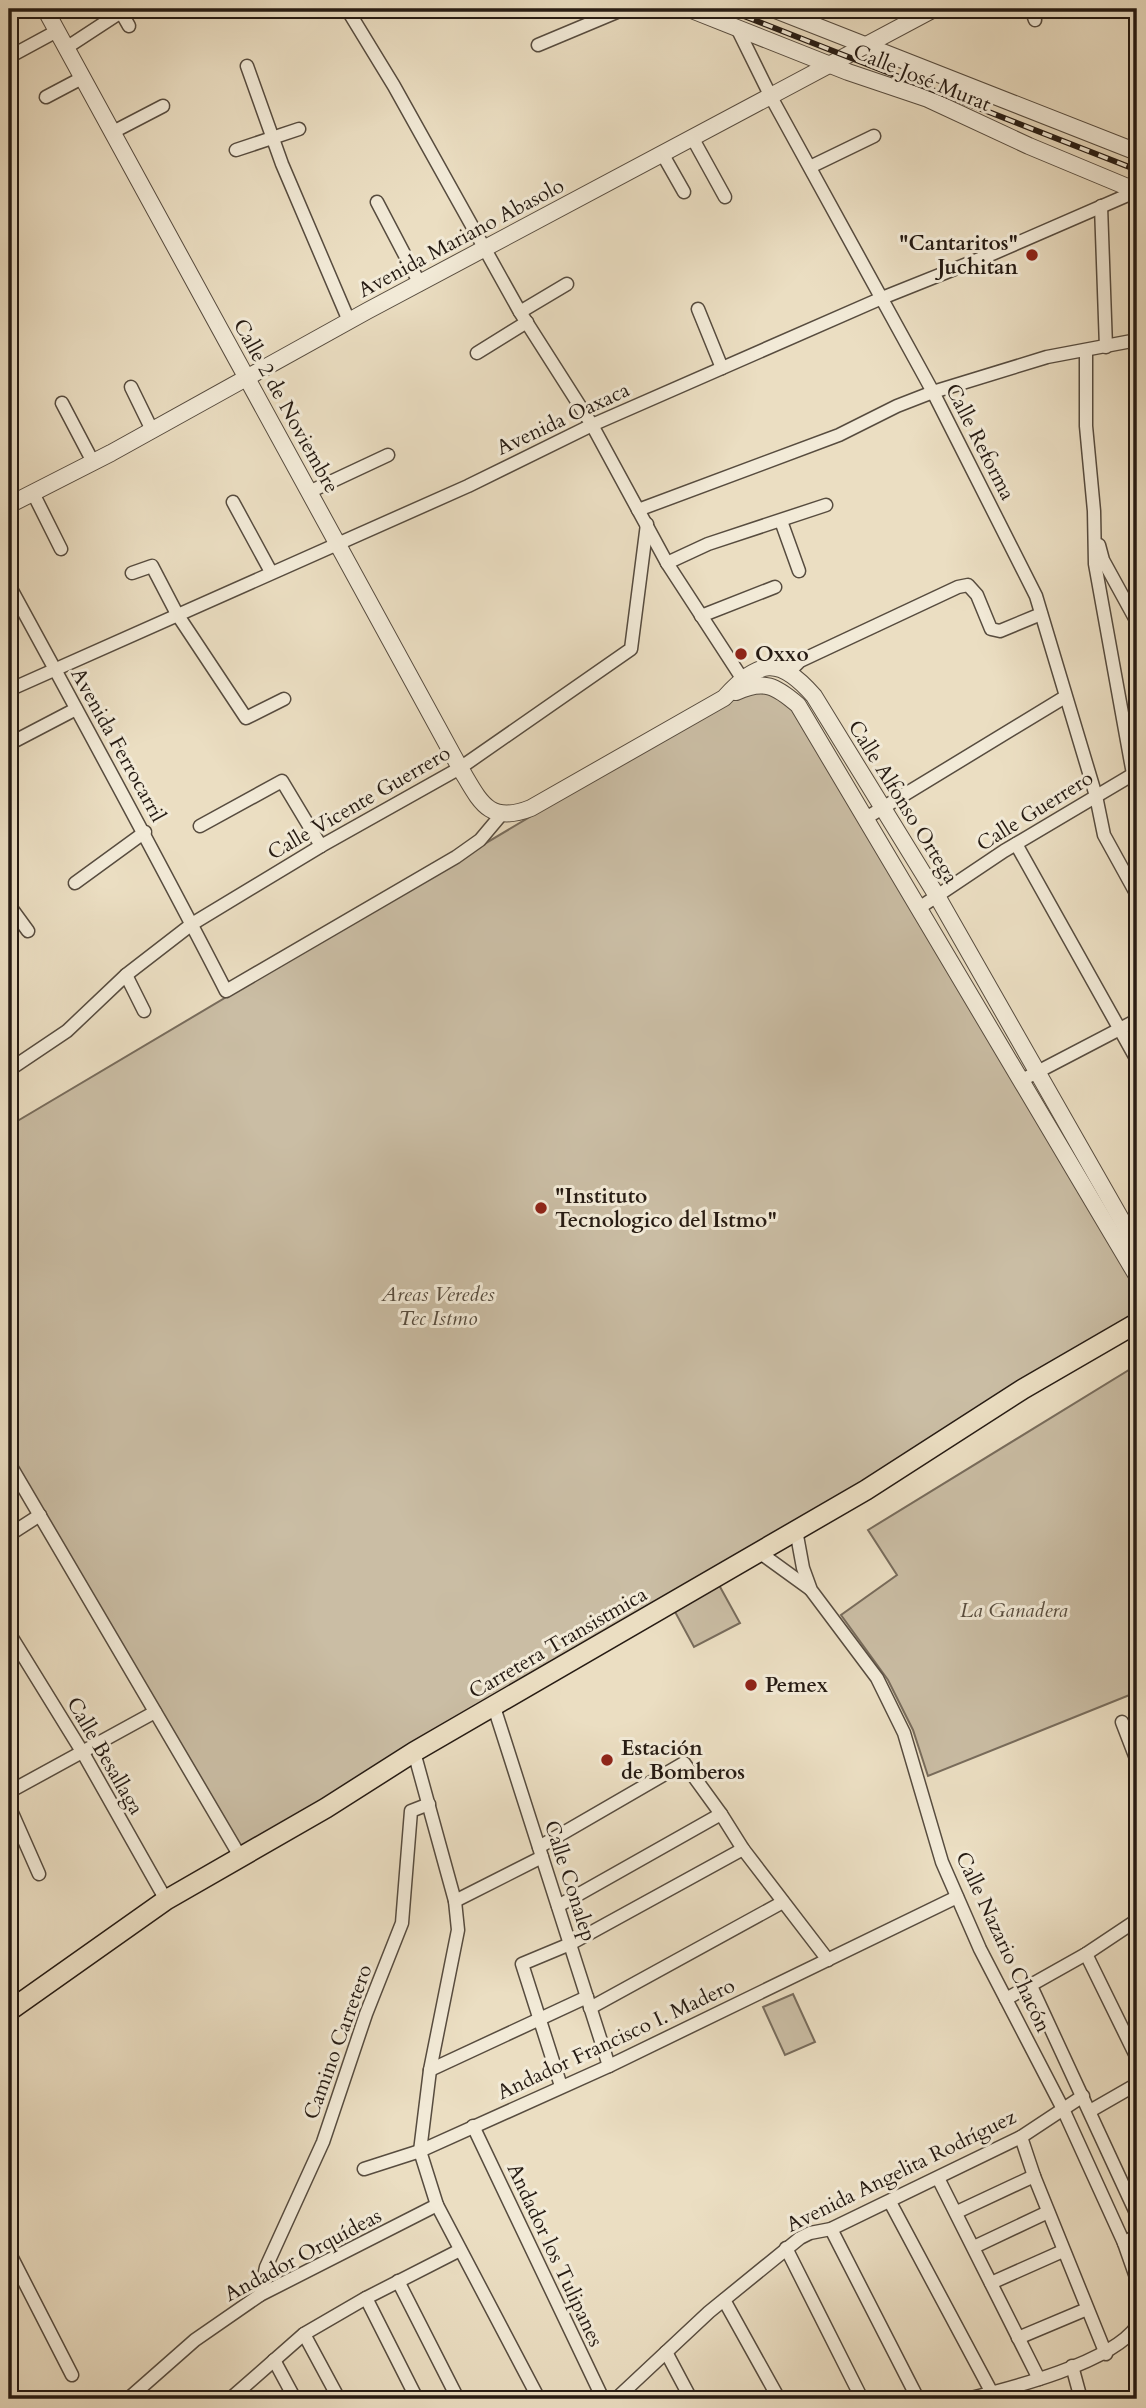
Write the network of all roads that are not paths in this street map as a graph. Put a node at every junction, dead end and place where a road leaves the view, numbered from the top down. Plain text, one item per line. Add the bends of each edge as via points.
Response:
1 (45, 9) edge
2 (347, 9) edge
3 (624, 9) edge
4 (689, 9) edge
5 (773, 9) edge
6 (934, 9) edge
7 (129, 26) dead end
8 (737, 28) junction
9 (57, 31) junction
10 (538, 45) dead end
11 (868, 46) junction
12 (66, 48) junction
13 (9, 57) edge
14 (830, 65) junction
15 (247, 66) dead end
16 (82, 78) junction
17 (46, 97) dead end
18 (771, 97) junction
19 (163, 106) dead end
20 (299, 129) dead end
21 (113, 132) junction
22 (874, 136) dead end
23 (274, 139) junction
24 (693, 139) junction
25 (236, 150) dead end
26 (1137, 152) edge
27 (663, 155) junction
28 (810, 167) junction
29 (1137, 191) edge
30 (684, 192) dead end
31 (725, 197) dead end
32 (377, 202) dead end
33 (1101, 206) junction
34 (485, 250) junction
35 (420, 284) junction
36 (567, 284) dead end
37 (882, 298) junction
38 (698, 309) dead end
39 (523, 317) junction
40 (349, 321) junction
41 (1137, 340) edge
42 (1106, 347) junction
43 (1086, 351) junction
44 (477, 352) dead end
45 (722, 368) junction
46 (246, 377) junction
47 (131, 387) dead end
48 (933, 393) junction
49 (62, 402) dead end
50 (592, 425) junction
51 (152, 430) junction
52 (388, 455) dead end
53 (93, 462) junction
54 (309, 492) junction
55 (33, 493) junction
56 (233, 502) dead end
57 (9, 505) edge
58 (826, 505) dead end
59 (638, 510) junction
60 (781, 521) junction
61 (646, 524) junction
62 (1094, 532) junction
63 (337, 544) junction
64 (61, 550) dead end
65 (667, 563) junction
66 (799, 571) dead end
67 (271, 572) junction
68 (132, 573) dead end
69 (9, 585) edge
70 (775, 587) dead end
71 (177, 614) junction
72 (1041, 614) junction
73 (701, 616) junction
74 (1137, 622) edge
75 (55, 670) junction
76 (789, 672) junction
77 (745, 683) junction
78 (9, 690) edge
79 (1065, 697) junction
80 (284, 699) dead end
81 (76, 709) junction
82 (9, 744) edge
83 (460, 768) junction
84 (1135, 773) edge
85 (1096, 796) junction
86 (883, 810) junction
87 (501, 815) junction
88 (866, 818) junction
89 (200, 826) dead end
90 (145, 832) junction
91 (1016, 844) junction
92 (321, 846) junction
93 (75, 883) dead end
94 (1137, 895) edge
95 (937, 897) junction
96 (9, 905) edge
97 (919, 908) junction
98 (192, 924) junction
99 (28, 932) dead end
100 (126, 975) junction
101 (144, 1011) dead end
102 (1137, 1020) edge
103 (1119, 1031) junction
104 (1137, 1060) edge
105 (9, 1070) edge
106 (1039, 1072) junction
107 (1022, 1080) junction
108 (1137, 1247) edge
109 (1137, 1276) edge
110 (1137, 1323) edge
111 (9, 1463) edge
112 (40, 1515) junction
113 (796, 1530) junction
114 (9, 1535) edge
115 (759, 1552) junction
116 (811, 1590) junction
117 (9, 1633) edge
118 (494, 1707) junction
119 (155, 1712) junction
120 (1122, 1722) dead end
121 (414, 1752) junction
122 (83, 1753) junction
123 (1137, 1761) edge
124 (9, 1792) edge
125 (429, 1804) junction
126 (9, 1806) edge
127 (721, 1814) junction
128 (743, 1849) junction
129 (540, 1852) junction
130 (241, 1858) junction
131 (39, 1874) dead end
132 (957, 1897) junction
133 (166, 1900) junction
134 (454, 1901) junction
135 (783, 1902) junction
136 (558, 1906) junction
137 (1137, 1920) edge
138 (570, 1944) junction
139 (1086, 1954) junction
140 (828, 1960) junction
141 (1031, 1986) junction
142 (1006, 1999) junction
143 (589, 2003) junction
144 (9, 2011) edge
145 (540, 2018) junction
146 (1137, 2058) edge
147 (609, 2066) junction
148 (430, 2070) junction
149 (1137, 2084) edge
150 (561, 2086) junction
151 (1083, 2096) junction
152 (1063, 2109) junction
153 (1090, 2111) junction
154 (473, 2126) junction
155 (1021, 2137) junction
156 (420, 2151) junction
157 (364, 2169) dead end
158 (1034, 2176) junction
159 (938, 2178) junction
160 (890, 2202) junction
161 (437, 2205) junction
162 (957, 2212) junction
163 (1048, 2212) junction
164 (1137, 2215) edge
165 (831, 2229) junction
166 (1137, 2235) edge
167 (1124, 2243) junction
168 (974, 2247) junction
169 (786, 2248) junction
170 (460, 2250) junction
171 (1063, 2250) junction
172 (9, 2252) edge
173 (1137, 2280) edge
174 (398, 2281) junction
175 (991, 2283) junction
176 (260, 2295) junction
177 (366, 2298) junction
178 (724, 2300) junction
179 (1087, 2309) junction
180 (1137, 2326) edge
181 (304, 2334) junction
182 (1018, 2338) junction
183 (666, 2352) junction
184 (1106, 2354) junction
185 (274, 2360) junction
186 (1072, 2366) junction
187 (72, 2375) dead end
188 (1039, 2379) junction
189 (244, 2387) junction
190 (992, 2393) junction
191 (128, 2399) edge
192 (230, 2399) edge
193 (250, 2399) edge
194 (295, 2399) edge
195 (339, 2399) edge
196 (417, 2399) edge
197 (458, 2399) edge
198 (539, 2399) edge
199 (603, 2399) edge
200 (616, 2399) edge
201 (691, 2399) edge
202 (779, 2399) edge
203 (862, 2399) edge
204 (918, 2399) edge
205 (967, 2399) edge
206 (1081, 2399) edge

1 - 9 street, Calle 2 de Noviembre
2 - 34 street
3 - 10 street
4 - 8 street, Calle José Murat
5 - 11 street
6 - 11 street, Avenida Mariano Abasolo
7 - 12 street via 121,12
8 - 14 street, Calle José Murat
8 - 18 street, Calle Reforma
9 - 12 street, Calle 2 de Noviembre
9 - 13 street
11 - 14 street, Avenida Mariano Abasolo
11 - 26 street
12 - 16 street, Calle 2 de Noviembre
14 - 18 street, Avenida Mariano Abasolo
14 - 29 street, Calle José Murat via 928,99
15 - 23 street
16 - 17 street
16 - 21 street, Calle 2 de Noviembre
18 - 24 street, Avenida Mariano Abasolo
18 - 28 street, Calle Reforma
19 - 21 street
20 - 23 street
21 - 46 street, Calle 2 de Noviembre
22 - 28 street
23 - 25 street
23 - 40 street
24 - 27 street, Avenida Mariano Abasolo
24 - 31 street
27 - 30 street
27 - 34 street, Avenida Mariano Abasolo
28 - 37 street, Calle Reforma
29 - 33 street, Avenida Oaxaca
32 - 35 street
33 - 37 street, Avenida Oaxaca
33 - 42 street
34 - 35 street, Avenida Mariano Abasolo
34 - 39 street
35 - 40 street, Avenida Mariano Abasolo
36 - 39 street
37 - 45 street, Avenida Oaxaca
37 - 48 street, Calle Reforma
38 - 45 street
39 - 44 street
39 - 50 street
40 - 46 street, Avenida Mariano Abasolo
41 - 42 street
42 - 43 street
43 - 48 street via 1047,357
43 - 62 street
45 - 50 street, Avenida Oaxaca
46 - 51 street, Avenida Mariano Abasolo
46 - 54 street, Calle 2 de Noviembre
47 - 51 street
48 - 59 street via 839,435
48 - 72 street, Calle Reforma
49 - 53 street
50 - 59 street
50 - 63 street, Avenida Oaxaca
51 - 53 street, Avenida Mariano Abasolo
52 - 54 street
53 - 55 street, Avenida Mariano Abasolo
54 - 63 street, Calle 2 de Noviembre
55 - 57 street, Avenida Mariano Abasolo
55 - 64 street
56 - 67 street
58 - 60 street
59 - 61 street
60 - 65 street via 708,544
60 - 66 street
61 - 65 street
61 - 83 street, Calle Vicente Guerrero via 631,649
62 - 74 street via 1103,560
62 - 84 street via 1095,564
63 - 67 street, Avenida Oaxaca
63 - 83 street, Calle 2 de Noviembre
65 - 73 street
67 - 71 street, Avenida Oaxaca
68 - 71 street via 152,566
69 - 75 street, Avenida Ferrocarril
70 - 73 street
71 - 75 street, Avenida Oaxaca
71 - 80 street via 246,718
72 - 76 street via 1000,631 991,629 977,595 968,585 958,587 800,662
72 - 79 street, Calle Reforma
73 - 77 street
75 - 78 street, Avenida Oaxaca
75 - 81 street, Avenida Ferrocarril
76 - 77 street via 758,669
76 - 86 street, Calle Alfonso Ortega via 814,695
77 - 87 street via 531,808
77 - 88 street via 780,690 798,705
79 - 85 street, Calle Reforma
79 - 86 street
81 - 82 street
81 - 90 street, Avenida Ferrocarril
83 - 87 street, Calle 2 de Noviembre via 483,804
83 - 92 street, Calle Vicente Guerrero
84 - 85 street, Calle Guerrero
85 - 91 street, Calle Guerrero
85 - 94 street, Calle Reforma via 1104,835
86 - 88 street
86 - 95 street, Calle Alfonso Ortega
87 - 98 street, Avenida Ferrocarril via 480,840 456,857 226,991
88 - 97 street
89 - 92 street via 282,782
90 - 93 street
90 - 98 street, Avenida Ferrocarril
91 - 95 street, Calle Guerrero
91 - 103 street
92 - 98 street, Calle Vicente Guerrero
95 - 97 street, Calle Guerrero
95 - 106 street, Calle Alfonso Ortega
96 - 99 street
97 - 107 street
98 - 100 street, Calle Vicente Guerrero
100 - 101 street
100 - 105 street, Calle Vicente Guerrero via 67,1031
102 - 103 street
103 - 104 street
103 - 106 street
106 - 107 street
106 - 108 street, Calle Alfonso Ortega
107 - 109 street
110 - 113 main road, Carretera Transistmica
111 - 112 street
112 - 114 street
112 - 119 street
113 - 115 main road, Carretera Transistmica
113 - 116 street, Calle Nazario Chacón
115 - 116 street, Calle Nazario Chacón
115 - 118 main road, Carretera Transistmica
116 - 132 street, Calle Nazario Chacón via 877,1678 904,1733 942,1862
117 - 122 street, Calle Besallaga
118 - 121 main road, Carretera Transistmica
118 - 129 street, Calle Conalep
119 - 122 street
119 - 130 street
120 - 123 street
121 - 125 street
121 - 130 main road, Carretera Transistmica
122 - 124 street
122 - 133 street, Calle Besallaga
125 - 134 street
125 - 176 street, Camino Carretero via 411,1811 402,1923 323,2142 266,2267
126 - 131 street
127 - 128 street
127 - 129 street via 684,1763
127 - 136 street
128 - 135 street
128 - 138 street
129 - 134 street
129 - 136 street, Calle Conalep
130 - 133 main road, Carretera Transistmica
132 - 140 street, Andador Francisco I. Madero
132 - 142 street, Calle Nazario Chacón
133 - 144 main road, Carretera Transistmica
134 - 148 street via 458,1930
135 - 140 street
135 - 143 street
136 - 138 street, Calle Conalep
137 - 139 street
138 - 143 street, Calle Conalep
138 - 145 street via 522,1964
139 - 141 street
139 - 146 street
140 - 147 street, Andador Francisco I. Madero
141 - 142 street
141 - 151 street
142 - 152 street, Calle Nazario Chacón
143 - 145 street
143 - 147 street, Calle Conalep
145 - 148 street
145 - 150 street
147 - 150 street, Andador Francisco I. Madero
148 - 156 street
149 - 153 street
150 - 154 street, Andador Francisco I. Madero
151 - 152 street, Avenida Angelita Rodríguez
151 - 153 street
152 - 155 street, Avenida Angelita Rodríguez
152 - 167 street, Calle Nazario Chacón
153 - 164 street
154 - 156 street, Andador Francisco I. Madero
154 - 199 street, Andador los Tulipanes
155 - 158 street
155 - 159 street, Avenida Angelita Rodríguez
156 - 157 street, Andador Francisco I. Madero
156 - 161 street
158 - 162 street
158 - 163 street
159 - 160 street, Avenida Angelita Rodríguez
159 - 162 street
160 - 165 street, Avenida Angelita Rodríguez
160 - 190 street
161 - 170 street
161 - 176 street, Andador Orquídeas
162 - 168 street
163 - 168 street
163 - 171 street
165 - 169 street, Avenida Angelita Rodríguez via 810,2232
165 - 204 street
166 - 167 street
167 - 173 street, Calle Nazario Chacón
168 - 175 street
169 - 178 street, Avenida Angelita Rodríguez
169 - 203 street
170 - 174 street
170 - 198 street
171 - 175 street
171 - 179 street
172 - 187 street
174 - 177 street
174 - 197 street
175 - 182 street
176 - 191 street, Andador Orquídeas via 195,2340
177 - 181 street
177 - 196 street
178 - 183 street, Avenida Angelita Rodríguez
178 - 202 street
179 - 182 street
179 - 184 street
180 - 184 street via 1129,2338
181 - 185 street
181 - 195 street
182 - 188 street
183 - 200 street, Avenida Angelita Rodríguez
183 - 201 street
184 - 186 street
185 - 189 street
185 - 194 street
186 - 188 street
186 - 206 street
188 - 190 street
189 - 192 street
189 - 193 street
190 - 205 street

